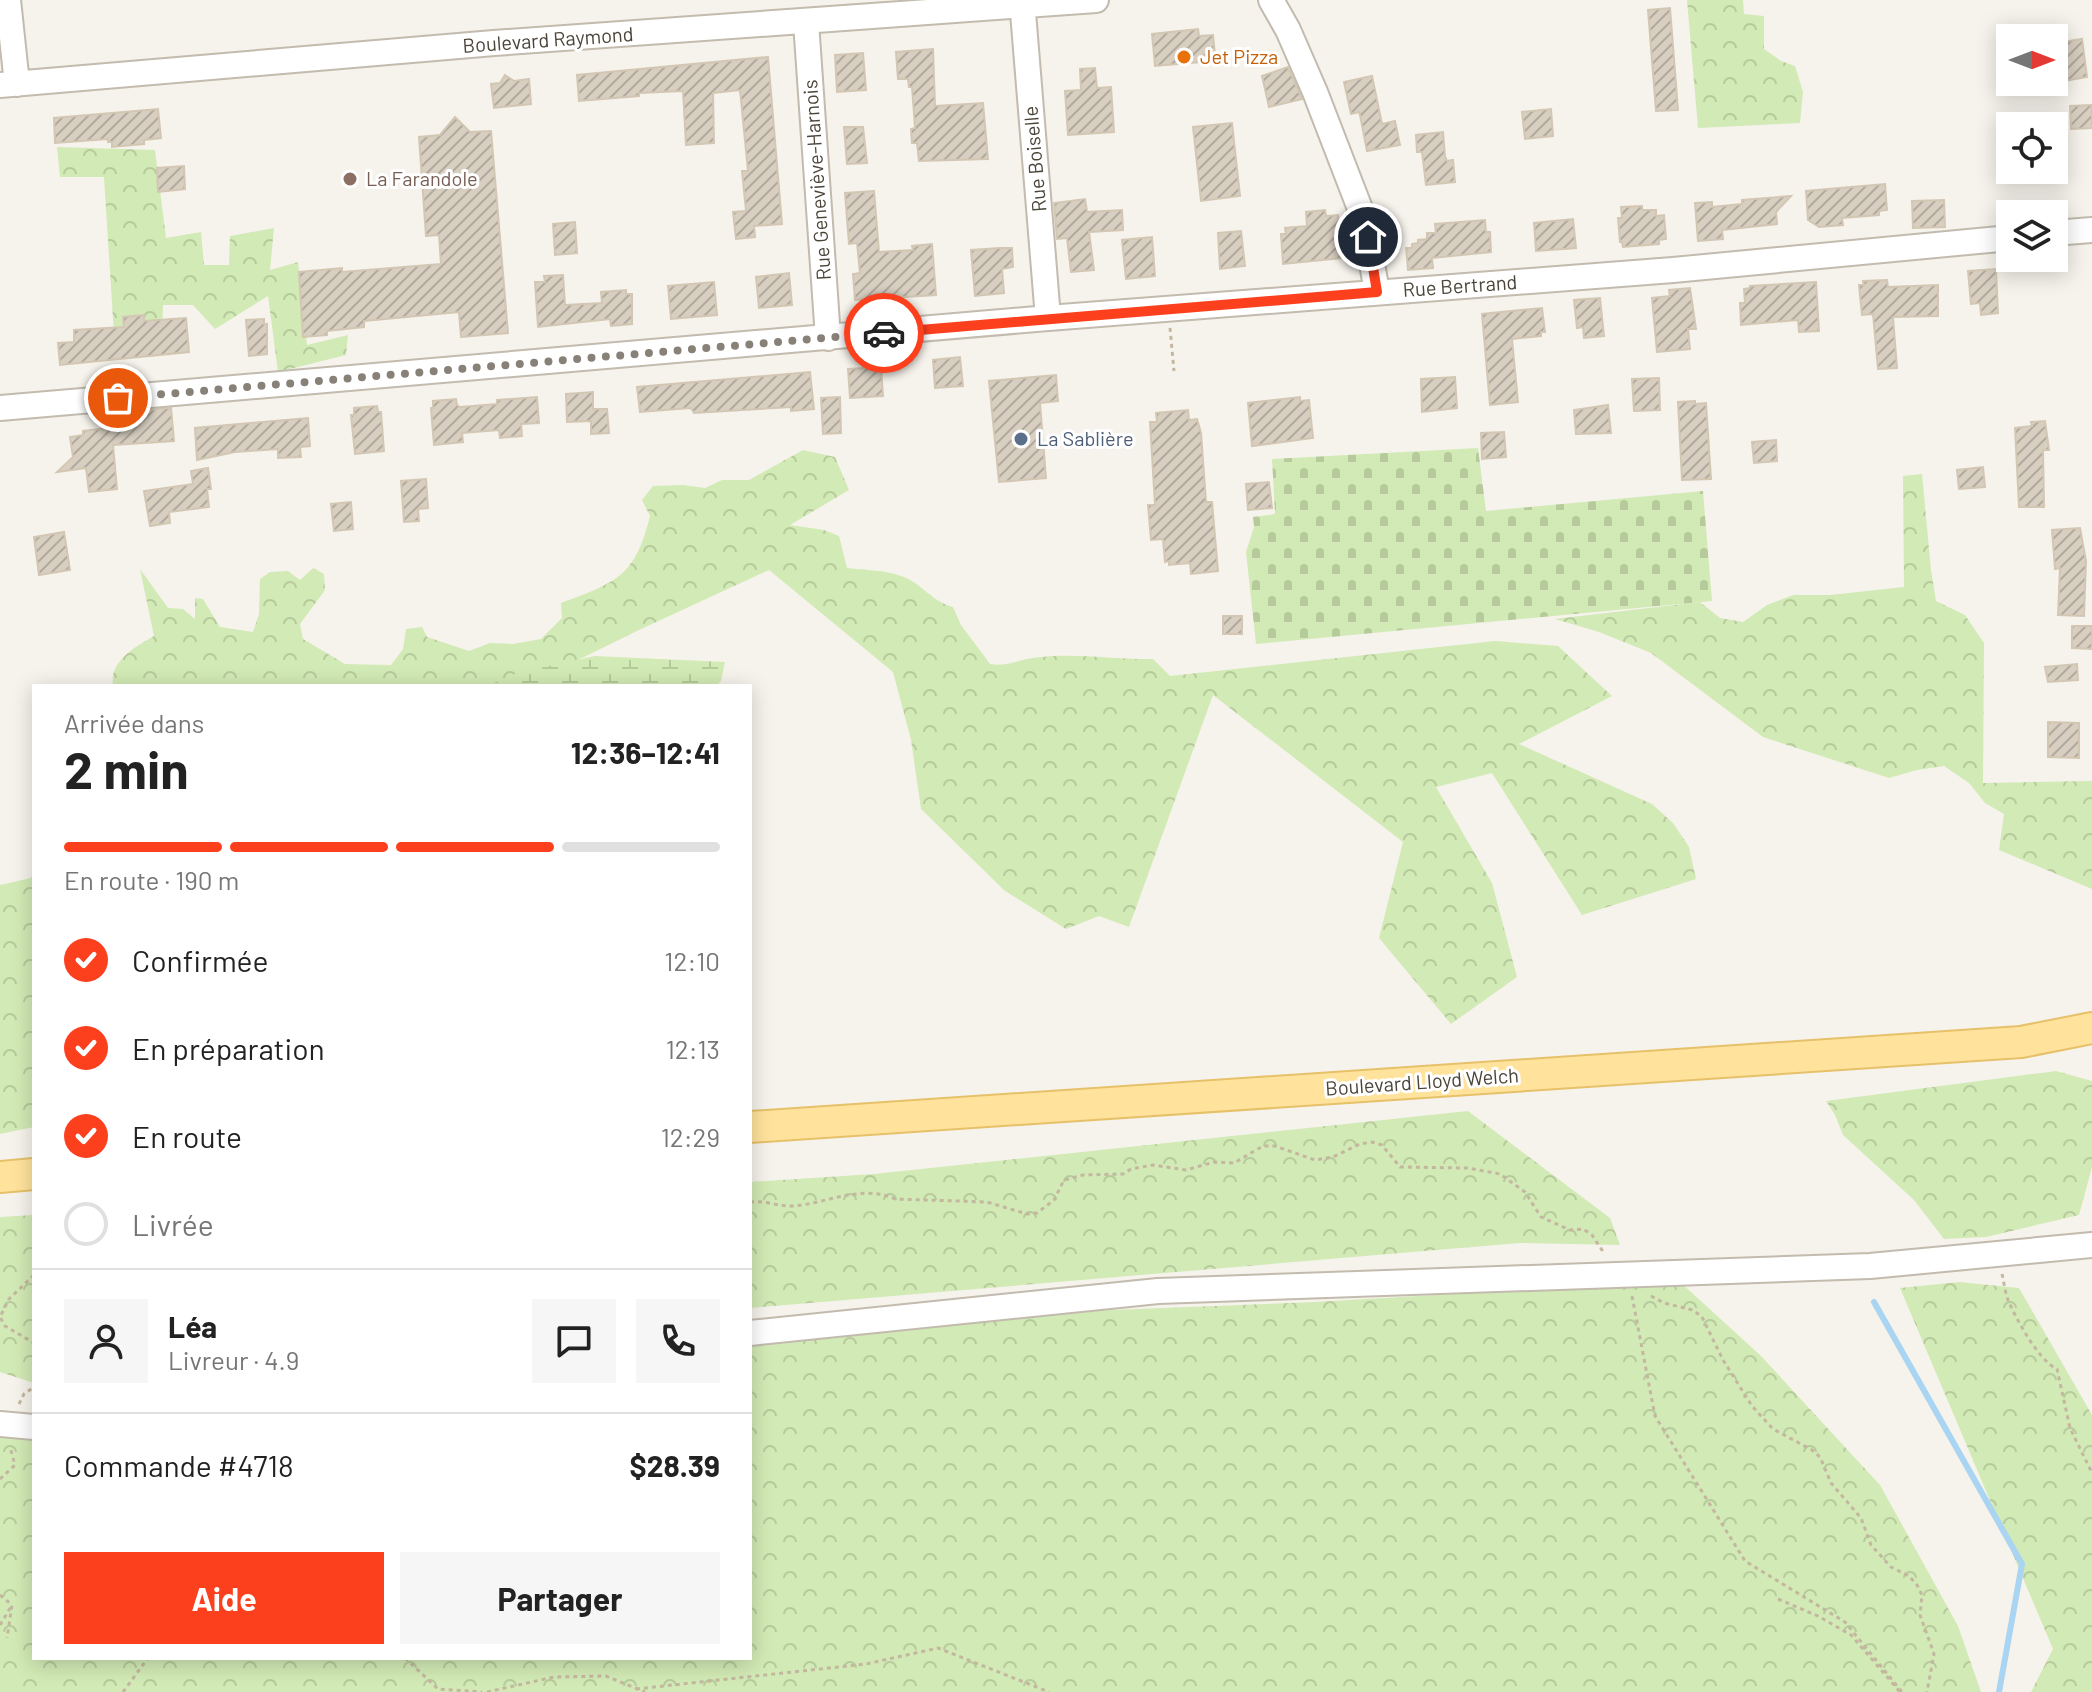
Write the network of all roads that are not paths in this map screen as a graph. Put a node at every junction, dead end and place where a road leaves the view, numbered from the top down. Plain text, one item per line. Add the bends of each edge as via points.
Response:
1 (8, 0) edge
2 (1096, 0) edge
3 (1271, 0) edge
4 (1022, 3) edge
5 (806, 22) junction
6 (9, 84) edge
7 (2092, 230) edge
8 (2068, 232) edge
9 (1996, 239) edge
10 (1377, 292) junction
11 (1048, 318) junction
12 (828, 338) junction
13 (0, 408) edge
14 (2092, 1028) edge
15 (752, 1127) edge
16 (32, 1174) edge
17 (0, 1177) edge
18 (2092, 1245) edge
19 (752, 1333) edge
20 (0, 1424) edge
21 (32, 1427) edge

1 - 6 street
2 - 4 street, Boulevard Raymond
3 - 10 street via 1315,92 1364,219
4 - 5 street, Boulevard Raymond
4 - 11 street, Rue Boiselle
5 - 6 street, Boulevard Raymond
5 - 12 street, Rue Geneviève-Harnois
7 - 8 street
9 - 10 street, Rue Bertrand
10 - 11 street, Rue Bertrand
11 - 12 street, Rue Bertrand
12 - 13 street, Rue Bertrand
14 - 15 main road, Boulevard Lloyd Welch via 2021,1042
16 - 17 main road
18 - 19 street via 1870,1266 1158,1291
20 - 21 street

